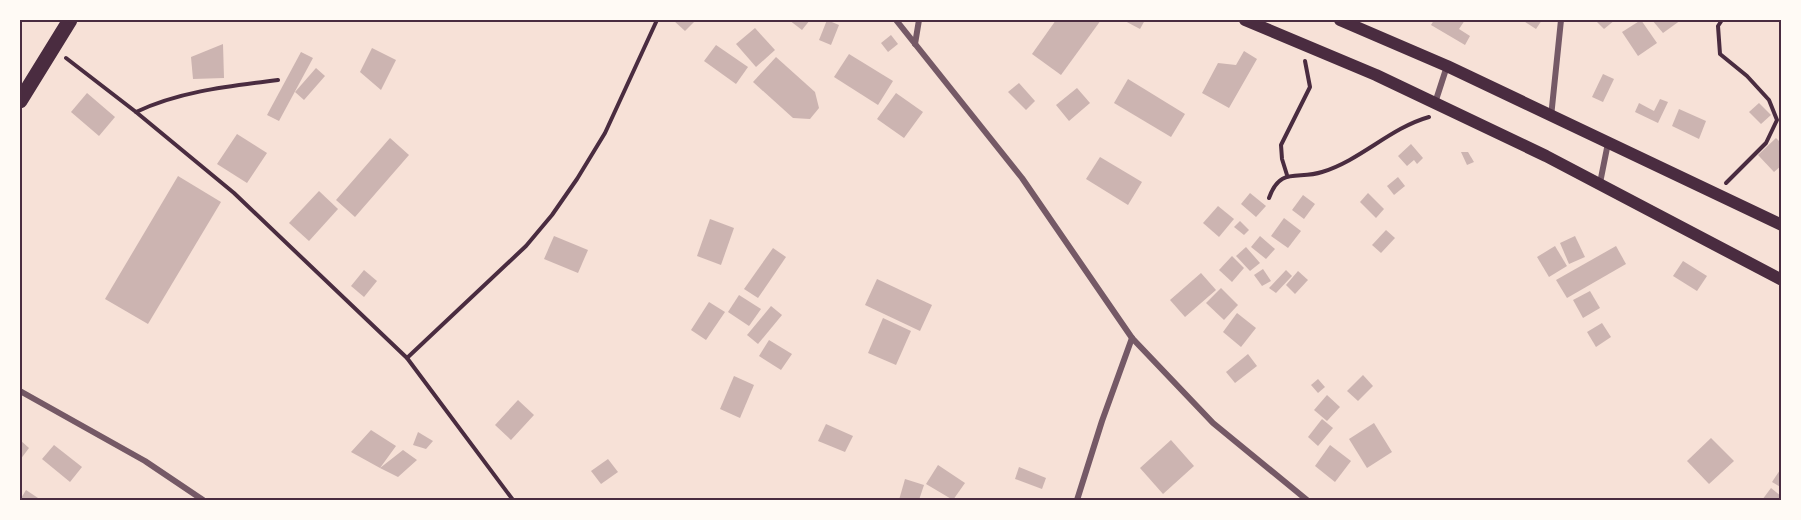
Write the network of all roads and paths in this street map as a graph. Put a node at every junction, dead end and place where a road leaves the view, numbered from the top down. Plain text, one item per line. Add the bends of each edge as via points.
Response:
1 (70, 20) edge
2 (657, 20) edge
3 (896, 20) edge
4 (919, 20) edge
5 (1245, 20) edge
6 (1340, 20) edge
7 (1561, 20) edge
8 (1722, 20) edge
9 (915, 44) junction
10 (53, 48) junction
11 (1303, 56) dead end
12 (1447, 66) junction
13 (278, 80) dead end
14 (20, 101) edge
15 (1435, 104) junction
16 (136, 112) junction
17 (1454, 112) junction
18 (1551, 117) junction
19 (1608, 143) junction
20 (1287, 175) junction
21 (1600, 183) junction
22 (1715, 194) junction
23 (1269, 198) dead end
24 (1782, 225) edge
25 (1782, 280) edge
26 (1132, 338) junction
27 (407, 358) junction
28 (20, 391) edge
29 (203, 501) edge
30 (513, 501) edge
31 (1077, 501) edge
32 (1307, 501) edge

1 - 10 main road
2 - 27 path via 605,133 552,215 526,246
3 - 9 street
4 - 9 street
5 - 15 main road
6 - 12 main road
7 - 18 street
8 - 22 path via 1718,26 1720,54 1769,100 1777,120 1766,143
9 - 26 street via 1022,178
10 - 14 main road
10 - 16 path
11 - 20 path via 1310,87 1281,145
12 - 15 street
12 - 18 main road
13 - 16 path via 179,95
15 - 17 main road
16 - 27 path via 234,192
17 - 20 path via 1412,122 1320,173
17 - 21 main road
18 - 19 main road
19 - 21 street
19 - 22 main road
20 - 23 path via 1275,184
21 - 25 main road
22 - 24 main road
26 - 31 street
26 - 32 street via 1213,423
27 - 30 path
28 - 29 street via 145,461

